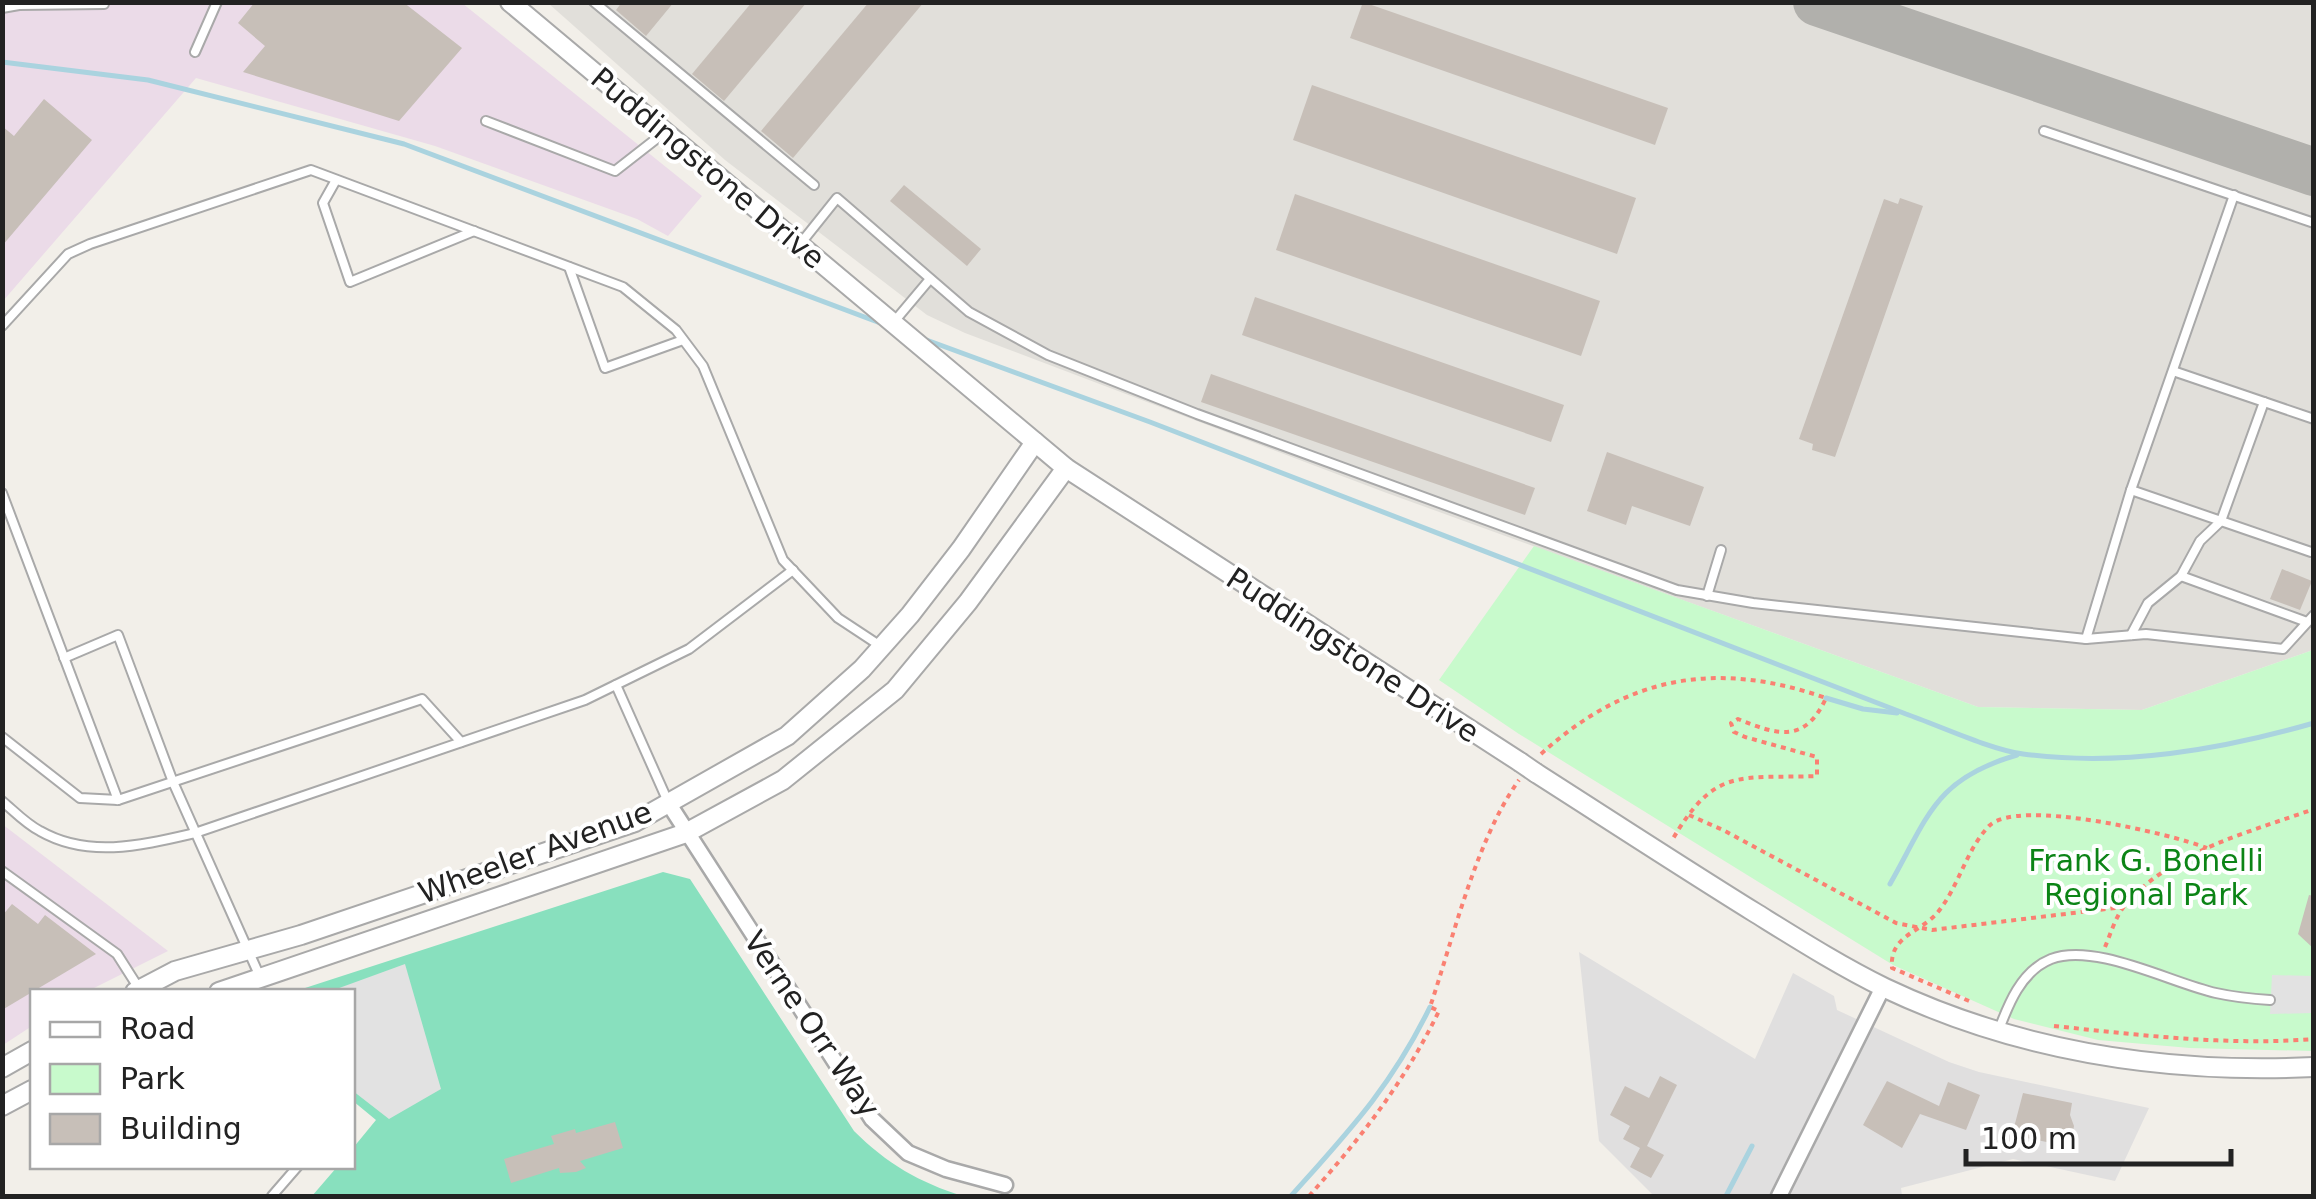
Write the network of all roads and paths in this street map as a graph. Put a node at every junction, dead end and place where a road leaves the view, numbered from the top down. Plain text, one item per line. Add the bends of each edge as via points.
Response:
1 (217, 2) edge
2 (510, 2) edge
3 (594, 2) edge
4 (104, 4) edge
5 (2, 8) edge
6 (195, 52) dead end
7 (486, 121) dead end
8 (2044, 131) dead end
9 (664, 132) junction
10 (336, 180) junction
11 (814, 185) dead end
12 (2234, 195) junction
13 (2314, 223) edge
14 (474, 231) junction
15 (800, 245) junction
16 (568, 266) junction
17 (930, 279) junction
18 (892, 323) junction
19 (2, 326) edge
20 (683, 340) junction
21 (2172, 371) junction
22 (2264, 402) junction
23 (2314, 418) edge
24 (1034, 442) junction
25 (1066, 468) junction
26 (2131, 490) junction
27 (2, 494) edge
28 (2221, 522) junction
29 (1721, 550) dead end
30 (2313, 551) edge
31 (793, 570) junction
32 (2181, 576) junction
33 (1707, 596) junction
34 (2310, 618) edge
35 (2130, 635) junction
36 (2086, 639) junction
37 (882, 647) junction
38 (64, 658) junction
39 (616, 685) junction
40 (1826, 698) dead end
41 (2, 737) edge
42 (462, 742) junction
43 (174, 782) junction
44 (118, 800) junction
45 (2, 801) edge
46 (669, 804) junction
47 (2314, 809) edge
48 (1688, 815) junction
49 (195, 833) junction
50 (686, 833) junction
51 (1664, 855) junction
52 (2, 871) edge
53 (2123, 907) junction
54 (250, 950) junction
55 (2100, 958) junction
56 (260, 978) junction
57 (1883, 987) junction
58 (136, 989) edge
59 (141, 989) edge
60 (228, 989) edge
61 (2270, 1000) dead end
62 (1430, 1007) dead end
63 (1998, 1032) junction
64 (30, 1052) edge
65 (2314, 1067) edge
66 (2, 1068) edge
67 (30, 1091) edge
68 (3, 1105) edge
69 (295, 1169) edge
70 (1005, 1185) dead end
71 (272, 1196) edge
72 (1309, 1196) edge
73 (1779, 1196) edge

1 - 6 lane
2 - 9 street, Puddingstone Drive
3 - 11 lane
4 - 5 lane
7 - 9 lane via 615,170
8 - 12 lane
9 - 15 street, Puddingstone Drive
10 - 14 lane
10 - 14 lane via 323,203 350,282
10 - 19 lane via 310,170 90,244 68,254
12 - 13 lane
12 - 21 lane
14 - 16 lane
15 - 17 lane via 837,198
15 - 18 street, Puddingstone Drive
16 - 20 lane via 622,287
16 - 20 lane via 604,368
17 - 18 lane
17 - 33 lane via 970,312 1048,355
18 - 24 street, Puddingstone Drive
20 - 31 lane via 703,366 783,560
21 - 22 lane
21 - 26 lane
22 - 23 lane
22 - 28 lane
24 - 25 street, Puddingstone Drive
24 - 37 street, Wheeler Avenue via 961,549
25 - 50 street, Wheeler Avenue via 894,690 783,780
25 - 51 street, Puddingstone Drive
26 - 28 lane
26 - 36 lane
27 - 38 lane
28 - 30 lane
28 - 32 lane via 2200,541
29 - 33 lane
31 - 37 lane via 838,618
31 - 39 lane via 689,649
32 - 34 lane
32 - 35 lane via 2148,602
33 - 36 lane
34 - 35 lane via 2283,649
35 - 36 lane
37 - 46 street, Wheeler Avenue via 787,736
38 - 43 lane via 118,635
38 - 44 lane
39 - 42 lane
39 - 46 lane
40 - 48 path via 1814,720 1794,732 1731,723 1745,737 1817,758 1817,776 1734,779 1711,788
41 - 44 lane via 80,798
42 - 43 lane via 422,699
42 - 49 lane
43 - 44 lane
43 - 49 lane
45 - 49 lane via 39,831 83,848
46 - 50 street, Verne Orr Way
46 - 54 street, Wheeler Avenue via 582,841
47 - 53 path via 2207,848
48 - 51 path
48 - 53 path via 1896,923 1932,930
49 - 54 lane
50 - 56 street, Wheeler Avenue
50 - 70 street, Verne Orr Way via 872,1118 908,1152
51 - 57 street, Puddingstone Drive
52 - 58 lane via 117,954
53 - 55 path
54 - 56 lane
54 - 59 street, Wheeler Avenue via 175,971
55 - 61 lane via 2215,993
55 - 63 lane via 2050,960 2030,974 2008,1003
56 - 60 street, Wheeler Avenue
57 - 63 street, Puddingstone Drive
57 - 73 street
62 - 72 path via 1439,1011 1403,1080
63 - 65 street, Puddingstone Drive via 2137,1062
64 - 66 street
67 - 68 street
69 - 71 lane

